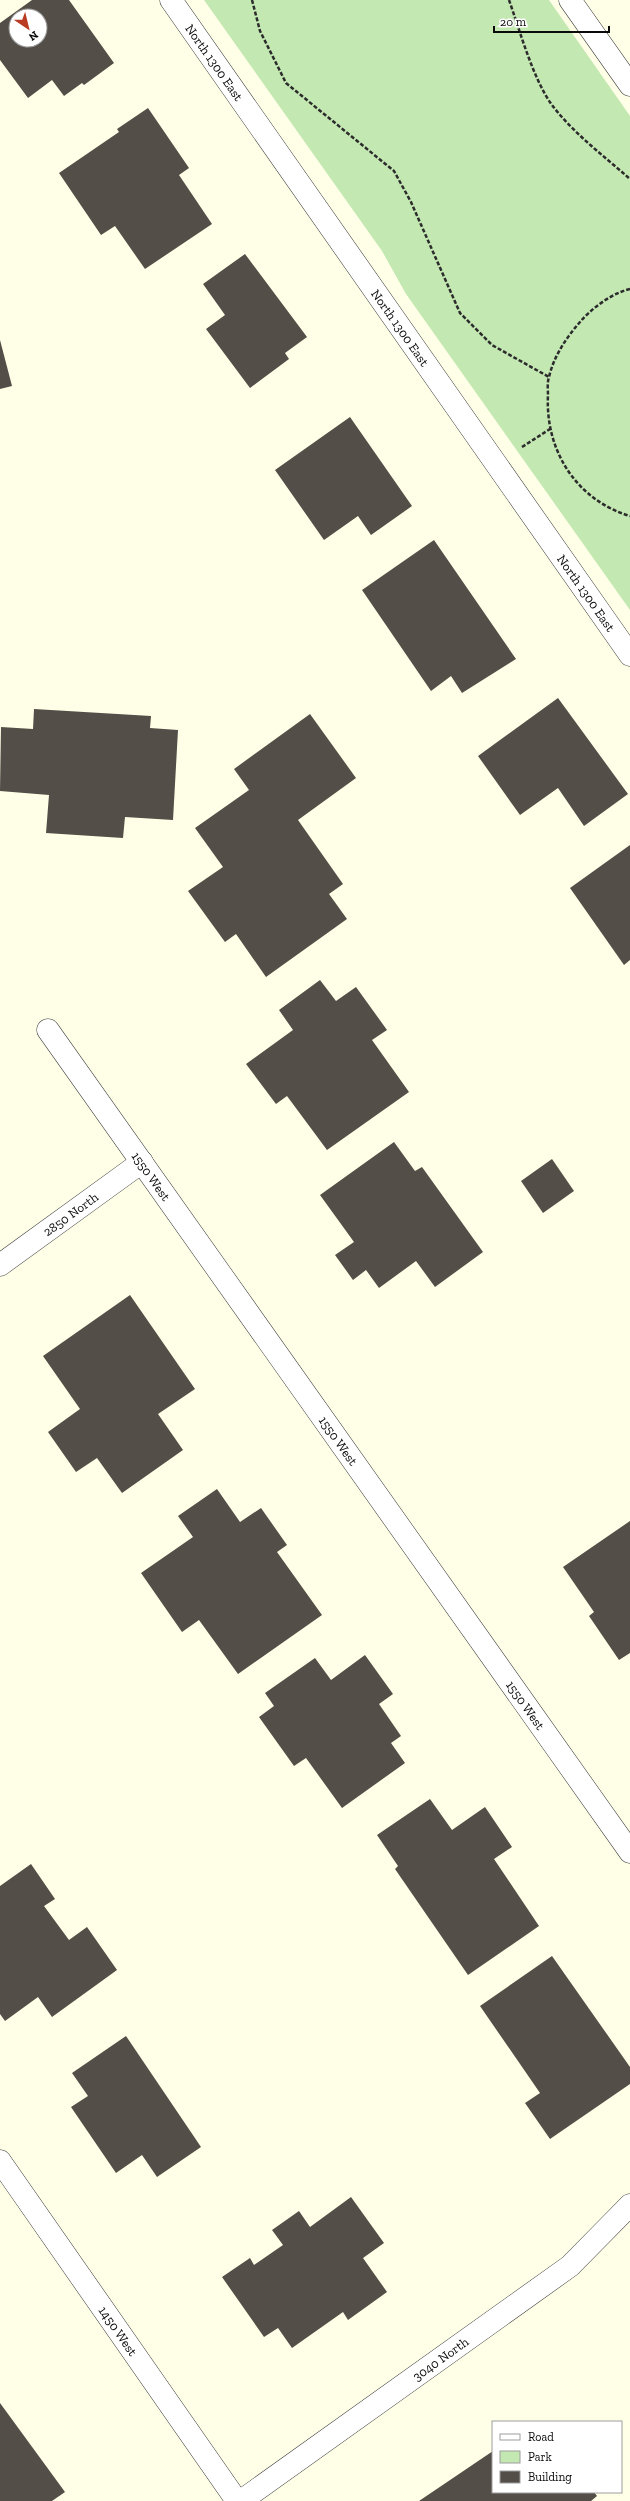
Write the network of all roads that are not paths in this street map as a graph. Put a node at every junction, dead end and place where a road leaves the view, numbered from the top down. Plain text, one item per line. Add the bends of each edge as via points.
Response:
1 (171, 0) edge
2 (570, 0) edge
3 (630, 85) edge
4 (630, 655) edge
5 (48, 1030) dead end
6 (142, 1162) junction
7 (0, 1265) edge
8 (630, 1852) edge
9 (0, 2161) edge
10 (630, 2205) edge
11 (237, 2501) edge
12 (242, 2501) edge

1 - 4 street, North 1300 East
2 - 3 street
5 - 6 street, 1550 West
6 - 7 street, 2850 North
6 - 8 street, 1550 West
9 - 11 street, 1450 West
10 - 12 street, 3040 North via 570,2266

